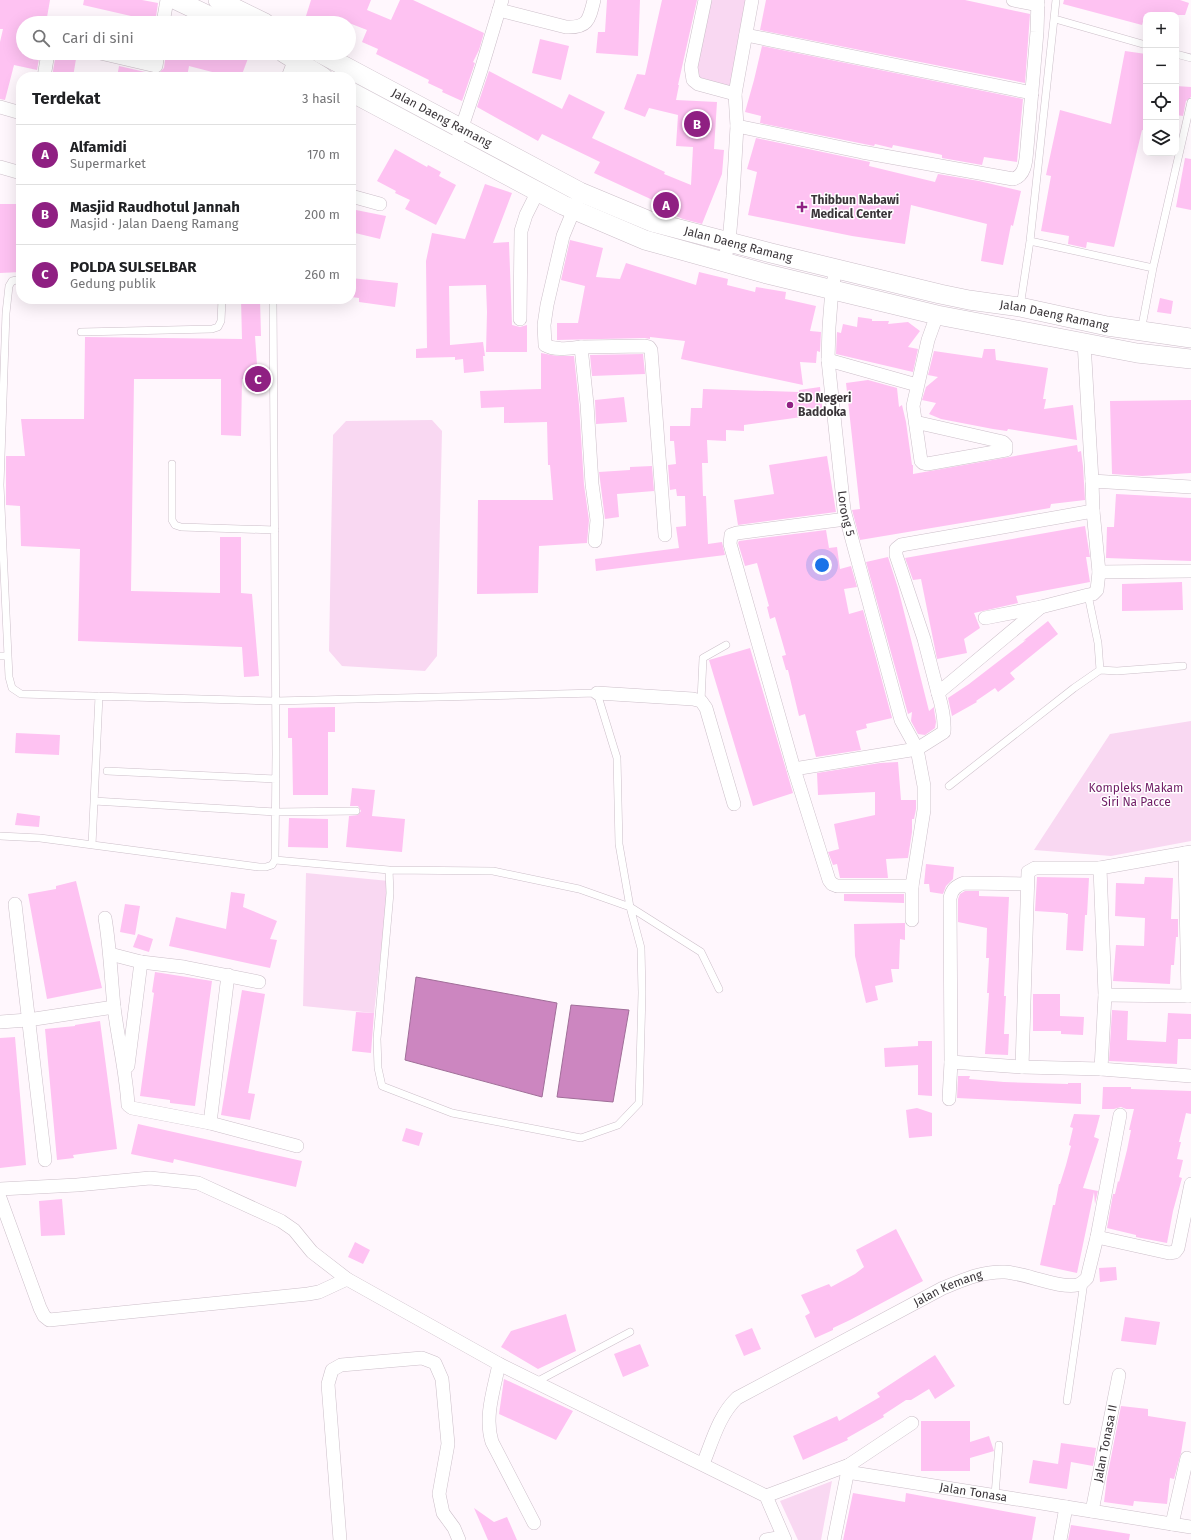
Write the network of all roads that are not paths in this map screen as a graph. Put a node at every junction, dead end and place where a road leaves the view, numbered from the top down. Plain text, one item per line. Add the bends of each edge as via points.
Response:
1 (167, 0) edge
2 (176, 0) edge
3 (218, 0) edge
4 (594, 0) edge
5 (705, 0) edge
6 (752, 0) edge
7 (1013, 0) edge
8 (1056, 0) edge
9 (1038, 2) edge
10 (500, 5) edge
11 (164, 16) edge
12 (209, 16) edge
13 (251, 16) edge
14 (1054, 19) junction
15 (746, 35) junction
16 (1143, 44) edge
17 (1179, 55) edge
18 (1191, 58) edge
19 (47, 60) edge
20 (133, 60) edge
21 (289, 60) edge
22 (295, 60) edge
23 (333, 60) edge
24 (156, 65) edge
25 (45, 72) edge
26 (288, 72) edge
27 (315, 72) edge
28 (355, 72) edge
29 (356, 72) edge
30 (1032, 93) junction
31 (735, 94) junction
32 (356, 95) edge
33 (1191, 102) edge
34 (0, 108) edge
35 (16, 112) edge
36 (737, 126) junction
37 (460, 128) junction
38 (455, 148) junction
39 (0, 167) edge
40 (16, 172) edge
41 (538, 191) junction
42 (356, 197) edge
43 (577, 201) junction
44 (380, 204) dead end
45 (1030, 241) junction
46 (729, 242) junction
47 (724, 261) junction
48 (836, 268) junction
49 (1153, 268) junction
50 (16, 280) edge
51 (832, 289) junction
52 (222, 304) edge
53 (273, 304) edge
54 (1020, 307) junction
55 (3, 313) edge
56 (937, 315) junction
57 (520, 319) dead end
58 (1015, 330) junction
59 (1140, 331) junction
60 (81, 332) dead end
61 (1191, 338) edge
62 (1084, 342) junction
63 (581, 347) junction
64 (1137, 353) junction
65 (1191, 359) edge
66 (828, 360) junction
67 (917, 385) junction
68 (915, 422) junction
69 (172, 464) dead end
70 (1092, 481) junction
71 (1191, 487) edge
72 (1093, 511) junction
73 (846, 519) junction
74 (275, 530) junction
75 (665, 536) dead end
76 (595, 541) dead end
77 (1190, 571) dead end
78 (1099, 572) junction
79 (1088, 595) junction
80 (1041, 607) junction
81 (985, 618) dead end
82 (726, 645) dead end
83 (4, 656) edge
84 (1183, 666) dead end
85 (1100, 670) junction
86 (597, 693) junction
87 (938, 693) junction
88 (99, 696) junction
89 (276, 701) junction
90 (701, 701) junction
91 (917, 749) junction
92 (794, 769) junction
93 (107, 771) dead end
94 (276, 779) junction
95 (949, 786) dead end
96 (94, 802) junction
97 (734, 804) dead end
98 (356, 811) dead end
99 (276, 812) junction
100 (0, 836) edge
101 (92, 845) junction
102 (1188, 852) edge
103 (275, 860) junction
104 (1100, 868) junction
105 (389, 870) junction
106 (1027, 884) junction
107 (912, 886) junction
108 (15, 904) dead end
109 (630, 907) junction
110 (105, 918) dead end
111 (912, 920) dead end
112 (110, 954) junction
113 (141, 962) junction
114 (228, 976) junction
115 (259, 982) dead end
116 (719, 989) dead end
117 (1105, 995) junction
118 (1189, 996) edge
119 (114, 1007) junction
120 (28, 1020) junction
121 (0, 1022) edge
122 (951, 1062) junction
123 (1022, 1067) junction
124 (1101, 1069) junction
125 (1191, 1076) edge
126 (126, 1080) junction
127 (949, 1099) dead end
128 (1120, 1115) dead end
129 (210, 1123) junction
130 (297, 1146) dead end
131 (45, 1160) dead end
132 (1191, 1184) edge
133 (0, 1189) edge
134 (2, 1206) edge
135 (1187, 1223) edge
136 (1097, 1237) junction
137 (347, 1279) junction
138 (1084, 1282) junction
139 (630, 1332) dead end
140 (499, 1364) junction
141 (1119, 1375) dead end
142 (536, 1382) junction
143 (1067, 1401) dead end
144 (912, 1423) dead end
145 (999, 1444) dead end
146 (1187, 1458) dead end
147 (703, 1464) junction
148 (848, 1468) junction
149 (995, 1495) junction
150 (766, 1496) junction
151 (1066, 1507) junction
152 (1092, 1511) junction
153 (534, 1523) dead end
154 (1172, 1524) junction
155 (1191, 1527) edge
156 (784, 1538) edge
157 (340, 1540) edge
158 (459, 1540) edge
159 (766, 1540) edge
160 (834, 1540) edge
161 (1060, 1540) edge

1 - 11 street
2 - 12 main road
3 - 13 main road
4 - 10 street via 586,23 576,28
5 - 31 street via 691,67 692,80
6 - 15 street
7 - 9 street
8 - 14 lane
9 - 30 street
10 - 37 street
14 - 16 lane
14 - 45 lane
15 - 30 street
15 - 31 street
17 - 18 lane
19 - 25 street
20 - 24 street
21 - 26 street
22 - 27 main road
23 - 28 main road, Jalan Daeng Ramang
29 - 37 main road, Jalan Daeng Ramang
30 - 36 street via 1024,166 1021,175 1013,179
31 - 36 street
32 - 38 main road, Jalan Daeng Ramang
33 - 49 lane
34 - 35 street
36 - 46 street
37 - 38 street
37 - 43 main road, Jalan Daeng Ramang
38 - 41 main road, Jalan Daeng Ramang
39 - 40 street
41 - 43 main road, Jalan Daeng Ramang
41 - 57 street via 521,231
42 - 44 street
43 - 46 main road, Jalan Daeng Ramang
43 - 47 main road, Jalan Daeng Ramang via 645,240
43 - 63 street via 563,236 556,263 547,305 544,338 545,345 550,348
45 - 49 lane
45 - 54 lane
46 - 47 street
46 - 48 main road, Jalan Daeng Ramang
47 - 51 main road, Jalan Daeng Ramang
48 - 51 street, Lorong 5
48 - 54 main road, Jalan Daeng Ramang via 955,297
49 - 59 lane
50 - 55 lane via 9,286
51 - 56 main road, Jalan Daeng Ramang
51 - 66 street, Lorong 5
52 - 60 lane via 221,321 218,327 212,329
53 - 74 lane
54 - 58 street
54 - 59 main road, Jalan Daeng Ramang
55 - 83 lane via 0,485
56 - 58 main road, Jalan Daeng Ramang
56 - 67 street
58 - 62 main road, Jalan Daeng Ramang
59 - 61 main road, Jalan Daeng Ramang
59 - 64 street
62 - 64 main road, Jalan Daeng Ramang
62 - 70 street
63 - 75 street via 645,346 650,349
63 - 76 street via 597,520
64 - 65 main road, Jalan Daeng Ramang
66 - 67 street
66 - 73 street, Lorong 5
67 - 68 street via 913,406
68 - 68 street via 921,461 924,464 1006,450 1003,442
69 - 74 lane via 172,520 175,525
70 - 71 street
70 - 72 street
72 - 78 street
72 - 87 street via 901,545 896,549
73 - 91 street, Lorong 5 via 901,720
73 - 92 street via 737,533 730,539
74 - 89 lane
77 - 78 street
78 - 79 street via 1097,590
79 - 80 street
79 - 85 lane via 1098,643
80 - 81 street
80 - 87 street
82 - 90 lane via 703,658
83 - 88 lane via 12,688 20,694
84 - 85 lane
85 - 95 lane
86 - 89 lane
86 - 90 street
86 - 109 lane via 617,758 618,844
87 - 91 street via 944,710 944,732
88 - 89 lane
88 - 96 lane
89 - 94 lane
90 - 97 street via 706,708
91 - 92 street
91 - 107 street, Lorong 5 via 924,786 924,810
92 - 107 street via 832,884
93 - 94 lane
94 - 99 lane
96 - 99 lane
96 - 101 lane
98 - 99 lane
99 - 103 lane
100 - 101 lane
101 - 103 lane via 260,867 272,866
102 - 104 street
102 - 118 street
103 - 105 lane
104 - 106 street via 1035,868 1028,872
104 - 117 street
105 - 109 lane via 492,871 579,889
105 - 109 lane via 390,893 376,1040 382,1086 452,1113 581,1138 618,1125 639,1103 641,948
106 - 122 street via 964,884 951,892
106 - 123 street
107 - 111 street, Lorong 5
108 - 120 street
109 - 116 lane via 701,952
110 - 112 street
112 - 113 street
112 - 119 street
113 - 114 street
113 - 126 street
114 - 115 street
114 - 129 street
117 - 118 street
117 - 124 street
119 - 120 street
119 - 126 street
120 - 121 street
120 - 131 street
122 - 123 street
122 - 127 street
123 - 124 street
124 - 125 street
126 - 129 street via 128,1104 132,1108
128 - 136 street
129 - 130 street
132 - 135 street
133 - 137 street via 150,1178 198,1183 281,1221 294,1230 312,1252
134 - 137 street via 40,1308 49,1320 308,1294 319,1292
135 - 136 street via 1178,1248 1175,1252 1169,1253
136 - 138 street
137 - 140 street
138 - 143 lane
138 - 147 street, Jalan Kemang via 1066,1285 1006,1272 969,1277 943,1288 737,1398 722,1418
139 - 142 lane
140 - 142 street
140 - 153 street via 488,1431
141 - 152 street, Jalan Tonasa II
142 - 147 street
144 - 148 street
145 - 149 lane
146 - 154 street
147 - 150 street
148 - 149 street, Jalan Tonasa
148 - 150 street
148 - 160 street
149 - 151 street, Jalan Tonasa
150 - 156 street
151 - 152 street, Jalan Tonasa
151 - 161 street
152 - 154 street, Jalan Tonasa
154 - 155 street, Jalan Tonasa
156 - 159 street
157 - 158 street via 328,1384 332,1370 341,1365 422,1358 435,1363 442,1379 448,1444 439,1494 443,1512

